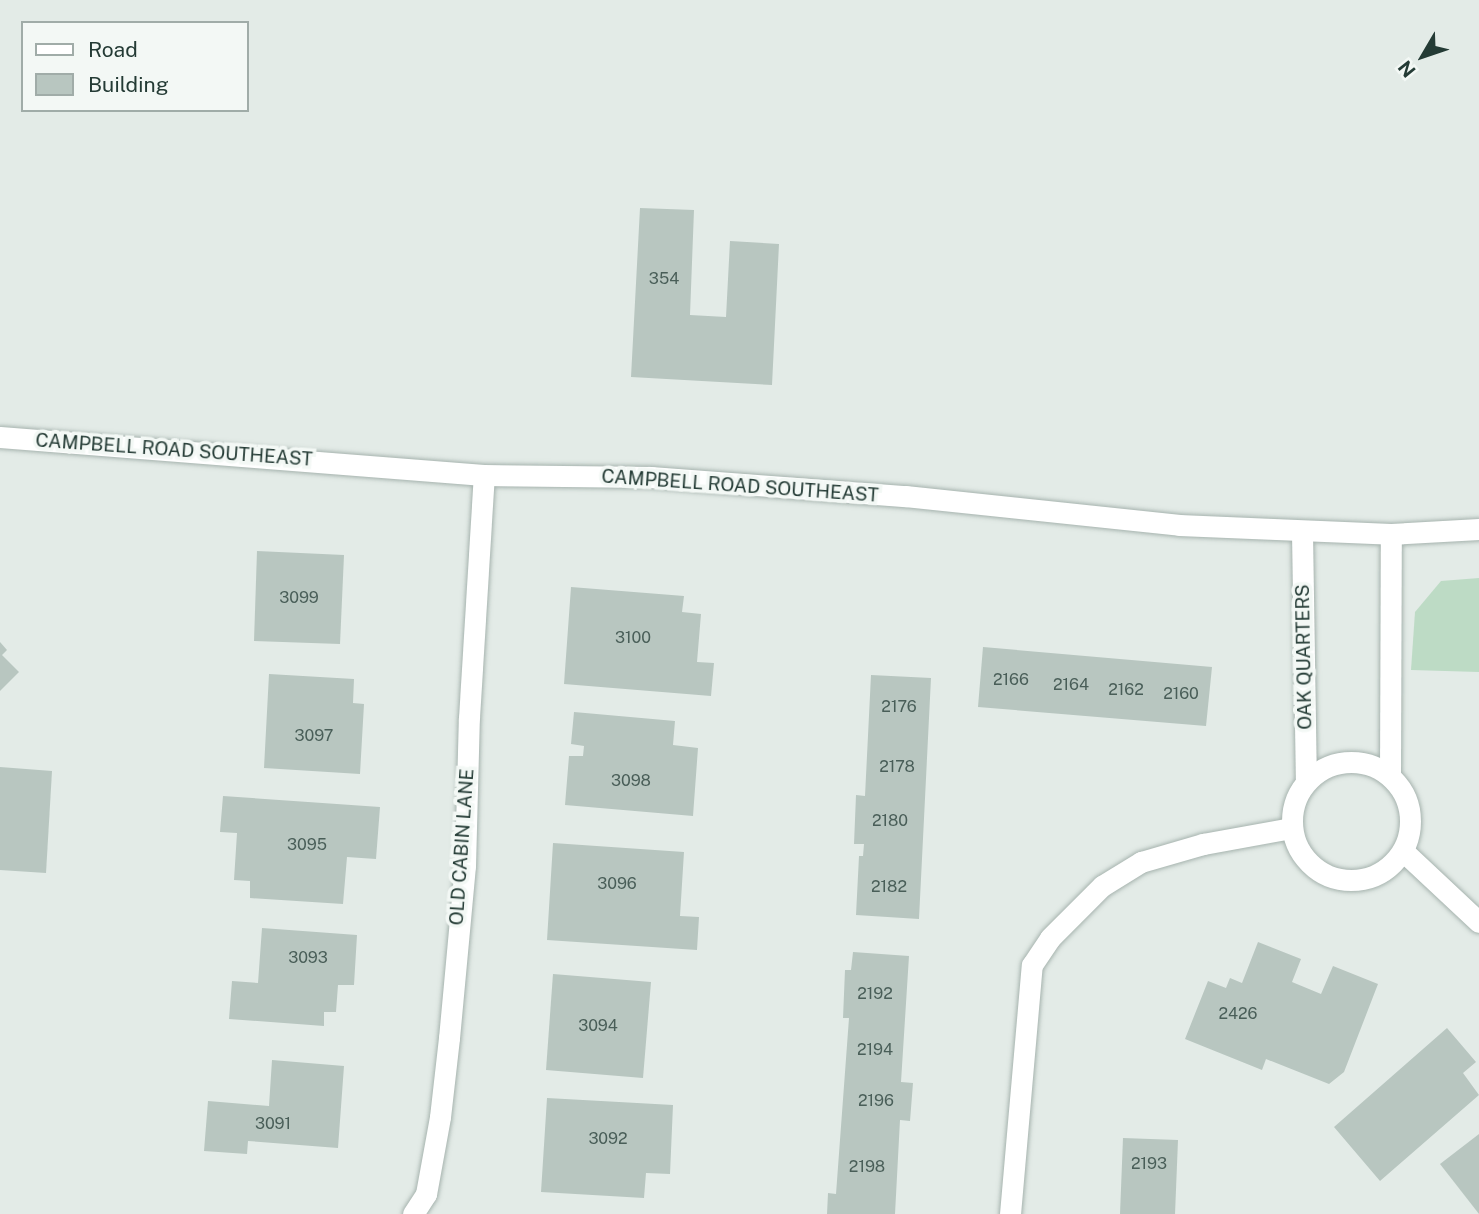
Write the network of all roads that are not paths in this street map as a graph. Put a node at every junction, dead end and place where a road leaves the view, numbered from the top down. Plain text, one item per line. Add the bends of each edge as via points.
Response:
1 (0, 437) edge
2 (484, 475) junction
3 (1479, 529) edge
4 (1302, 532) junction
5 (1391, 534) junction
6 (1390, 776) junction
7 (1306, 781) junction
8 (1291, 828) junction
9 (1403, 851) junction
10 (1479, 922) edge
11 (413, 1214) edge
12 (1010, 1214) edge

1 - 2 street, CAMPBELL ROAD SOUTHEAST
2 - 4 street, CAMPBELL ROAD SOUTHEAST via 651,477
2 - 11 street, OLD CABIN LANE via 465,866 449,1038 426,1195
3 - 5 street, CAMPBELL ROAD SOUTHEAST
4 - 5 street, CAMPBELL ROAD SOUTHEAST
4 - 7 street, OAK QUARTERS
5 - 6 street
6 - 7 street via 1376,766 1340,762
6 - 9 street via 1410,811 1410,832
7 - 8 street, OAK QUARTERS via 1292,810
8 - 9 street via 1304,858 1329,877 1371,878 1390,867
8 - 12 street via 1203,844 1141,862 1102,886 1050,938 1032,965
9 - 10 street

